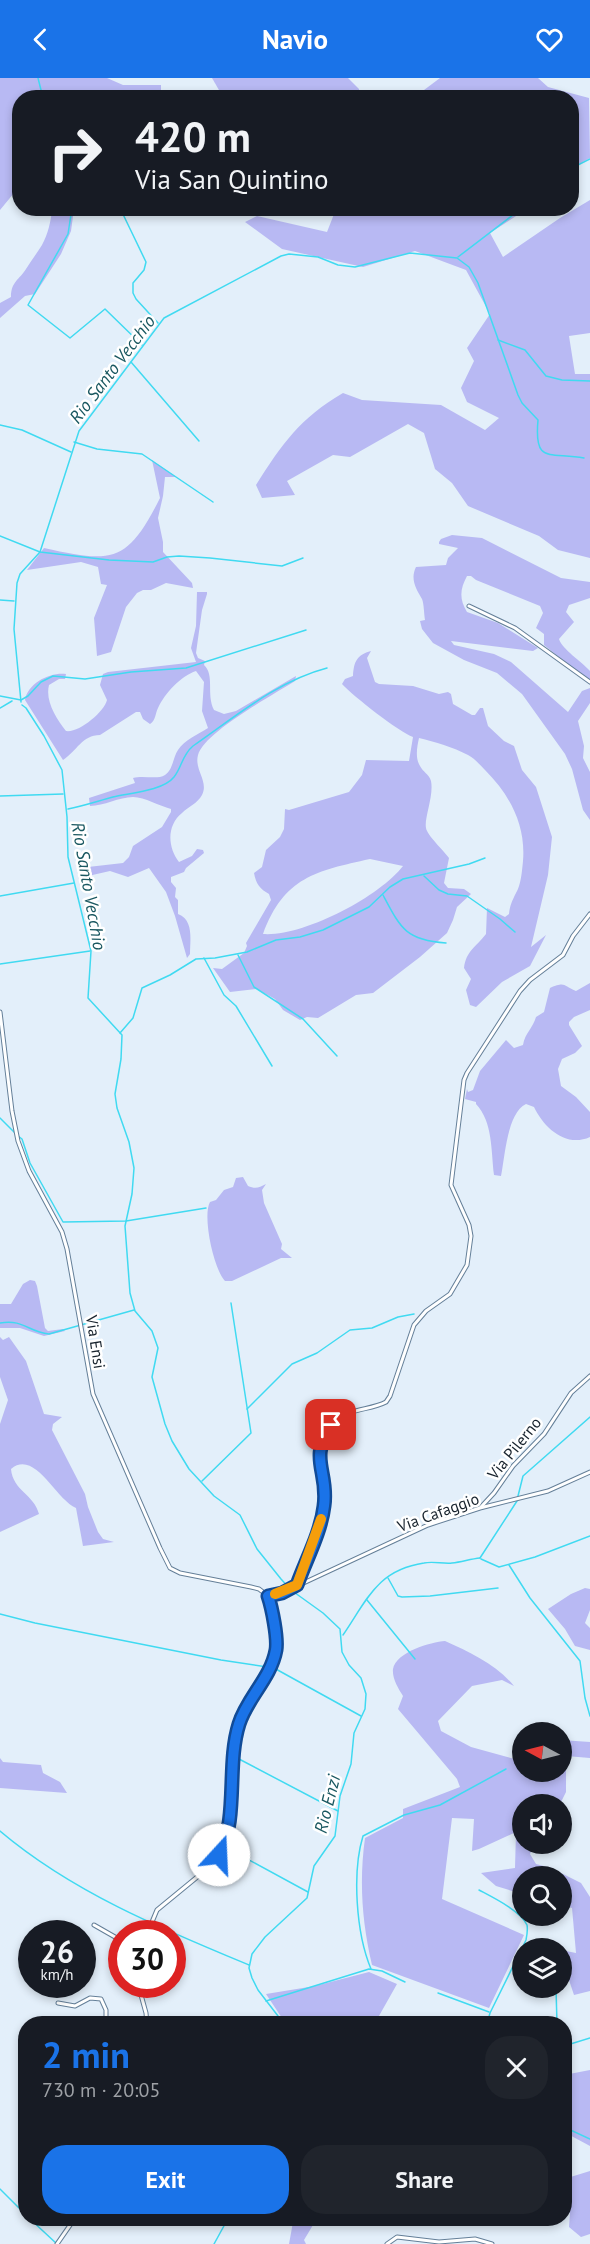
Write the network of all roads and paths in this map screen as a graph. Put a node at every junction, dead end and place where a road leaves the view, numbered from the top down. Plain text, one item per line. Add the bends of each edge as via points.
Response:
1 (469, 606) dead end
2 (590, 682) edge
3 (590, 914) edge
4 (0, 1012) edge
5 (590, 1376) edge
6 (590, 1472) edge
7 (480, 1508) junction
8 (295, 1586) junction
9 (268, 1596) junction
10 (152, 1920) edge
11 (142, 1998) edge
12 (58, 2003) dead end
13 (106, 2016) edge
14 (146, 2016) edge
15 (70, 2226) edge
16 (58, 2243) edge
17 (387, 2244) edge
18 (492, 2244) edge

1 - 2 street via 515,628
3 - 8 street via 563,955 520,991 467,1073 452,1185 471,1236 466,1265 450,1294 414,1325 386,1402 346,1414 323,1437 319,1449 325,1505
4 - 9 street, Via Ensi via 16,1137 29,1171 62,1232 93,1394 167,1564 180,1573 259,1589
5 - 7 street, Via Pilerno via 571,1393 544,1434
6 - 7 street, Via Cafaggio via 548,1491
7 - 8 street, Via Cafaggio via 428,1526
8 - 9 street, Via Cafaggio
9 - 10 street via 276,1650 240,1722 224,1845 213,1864 161,1905
11 - 14 street
12 - 13 street via 75,2006 90,1998 101,1999
15 - 16 street
17 - 18 street via 397,2237 439,2242 475,2239

